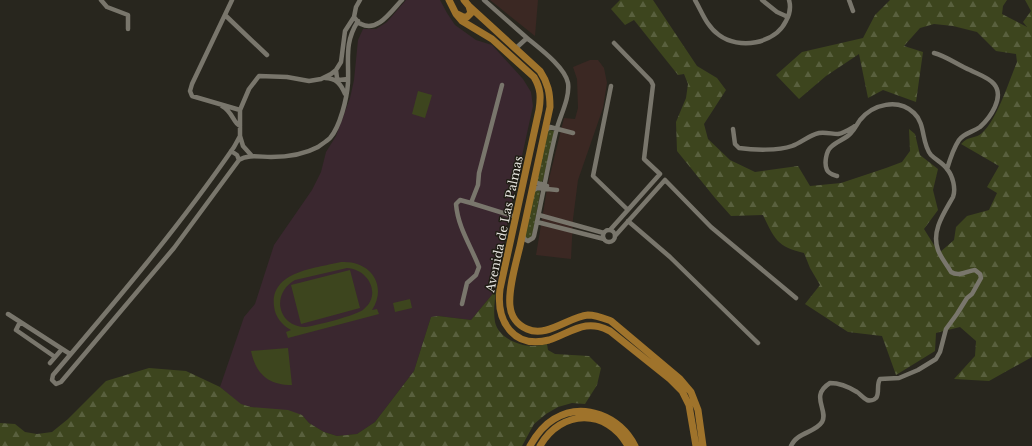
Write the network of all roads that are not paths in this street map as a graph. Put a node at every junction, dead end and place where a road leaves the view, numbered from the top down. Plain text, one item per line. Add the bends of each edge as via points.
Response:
1 (101, 0) edge
2 (232, 0) edge
3 (360, 0) edge
4 (402, 0) edge
5 (449, 0) edge
6 (484, 0) edge
7 (762, 0) edge
8 (789, 0) edge
9 (848, 0) edge
10 (696, 1) edge
11 (466, 3) edge
12 (853, 11) dead end
13 (456, 14) junction
14 (225, 15) junction
15 (788, 17) junction
16 (356, 19) junction
17 (128, 29) dead end
18 (527, 38) junction
19 (614, 43) dead end
20 (515, 49) junction
21 (934, 53) dead end
22 (267, 55) dead end
23 (336, 70) junction
24 (321, 79) junction
25 (348, 79) junction
26 (502, 85) dead end
27 (611, 86) dead end
28 (346, 96) junction
29 (217, 104) junction
30 (240, 110) junction
31 (240, 126) junction
32 (856, 126) junction
33 (557, 128) junction
34 (733, 129) dead end
35 (544, 132) junction
36 (574, 133) dead end
37 (240, 136) junction
38 (231, 151) junction
39 (252, 156) junction
40 (239, 160) junction
41 (947, 169) junction
42 (837, 176) dead end
43 (534, 179) junction
44 (545, 187) junction
45 (557, 188) dead end
46 (531, 192) junction
47 (471, 203) junction
48 (628, 210) junction
49 (539, 215) junction
50 (516, 216) junction
51 (628, 221) junction
52 (537, 222) junction
53 (523, 229) junction
54 (610, 230) junction
55 (604, 233) junction
56 (615, 236) junction
57 (604, 239) junction
58 (796, 298) dead end
59 (462, 304) dead end
60 (8, 314) dead end
61 (20, 322) junction
62 (758, 343) dead end
63 (62, 349) junction
64 (70, 354) junction
65 (55, 357) junction
66 (50, 363) dead end
67 (530, 446) edge
68 (540, 446) edge
69 (628, 446) edge
70 (635, 446) edge
71 (696, 446) edge
72 (703, 446) edge
73 (791, 446) edge

1 - 17 street via 107,7 128,15
2 - 14 street
3 - 16 street via 356,7
4 - 16 street via 374,26 361,24
5 - 13 main road, Avenida de Las Palmas
6 - 18 street
7 - 15 street
8 - 15 street via 791,4
9 - 12 street
10 - 15 street via 707,24 725,39 733,42 751,43 770,37 779,30
11 - 13 main road via 471,11 470,15 463,17
11 - 20 main road, Avenida de Las Palmas
13 - 50 main road, Avenida de Las Palmas via 465,23 492,39 534,77 541,93
14 - 22 street
14 - 29 street via 190,91 192,96
16 - 23 street via 345,31 341,62
16 - 25 street via 349,42
18 - 20 street
18 - 33 street via 558,66 566,77 567,97
19 - 48 street via 653,85 644,159 660,174
20 - 35 main road, Avenida de Las Palmas via 540,71 548,85 550,107
21 - 41 street via 984,77 993,83 997,93 994,109 980,127 959,140 953,149
23 - 24 street
23 - 25 street via 339,80
24 - 28 street via 327,78 338,82
24 - 30 street via 309,81 259,76 249,89
25 - 28 street
26 - 47 street via 478,185
27 - 48 street via 593,176
28 - 39 street via 336,128 324,143 297,155
29 - 30 street
29 - 31 street via 228,110
30 - 31 street
31 - 37 street
32 - 34 street via 838,134 811,136 793,146 775,149 739,148 735,144
32 - 41 street via 873,108 889,104 900,105 915,113 921,124 927,148
32 - 42 street via 845,139 831,147 826,157 828,170
33 - 35 street via 550,127
33 - 36 street
33 - 44 street
35 - 43 main road, Avenida de Las Palmas
37 - 38 street
37 - 39 street via 243,146
38 - 40 street
38 - 64 street via 172,233
39 - 40 street
40 - 64 street via 174,248 61,382 54,383 52,374
41 - 73 street via 955,193 938,225 938,250 951,272 959,274 975,270 980,274 980,283 946,329 936,359 923,368 899,378 880,379 877,396 871,400 838,383 830,383 822,390 820,397 823,420 818,426 798,437
43 - 44 street
43 - 46 main road, Avenida de Las Palmas
44 - 45 street
44 - 46 street
44 - 49 street
46 - 53 main road, Avenida de Las Palmas
47 - 50 street
47 - 59 street via 460,200 456,204 461,229 479,267 476,275 467,283
48 - 54 street
49 - 52 street
49 - 55 street
50 - 71 main road, Avenida de Las Palmas via 499,298 502,318 509,330 518,337 535,342 554,338 581,327 601,326 610,331 682,391 689,405
51 - 56 street
51 - 58 street via 665,180 711,227
51 - 62 street via 670,257
52 - 53 street via 531,240 524,239
52 - 57 street
53 - 72 main road, Avenida de Las Palmas via 510,300 513,316 518,323 534,331 586,315 599,316 611,321 680,379 691,392 698,410
54 - 55 street
54 - 56 street
55 - 57 street
56 - 57 street via 611,241
60 - 61 street
61 - 63 street
61 - 65 street via 16,330
63 - 64 street
63 - 65 street
65 - 66 street
67 - 70 main road via 542,429 554,419 570,412 582,411 600,414 612,420 625,430
68 - 69 main road via 558,425 582,418 601,421 610,426

